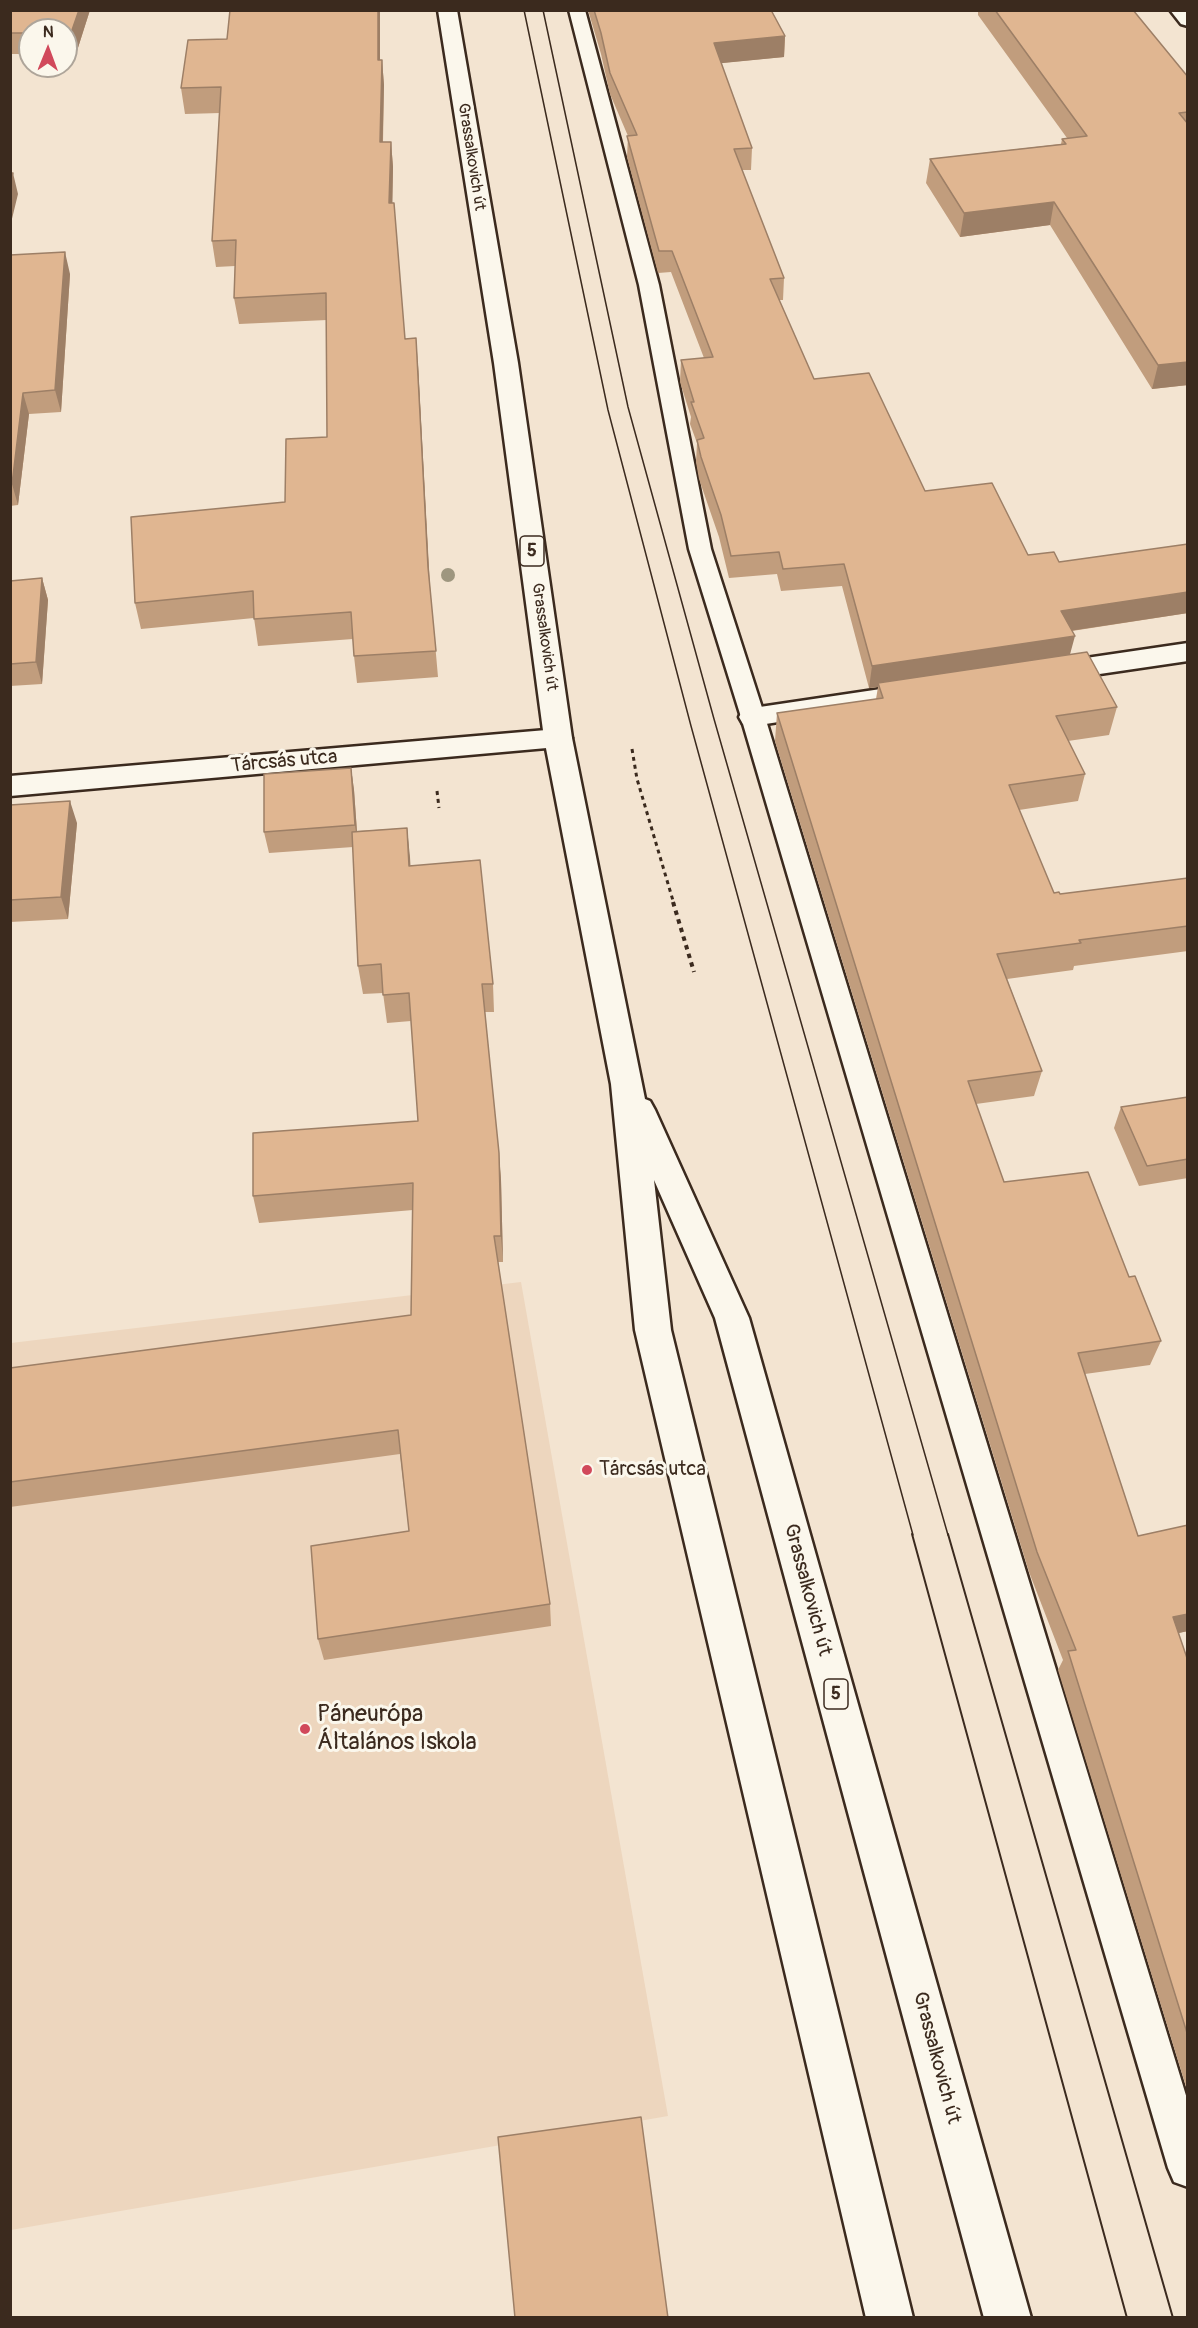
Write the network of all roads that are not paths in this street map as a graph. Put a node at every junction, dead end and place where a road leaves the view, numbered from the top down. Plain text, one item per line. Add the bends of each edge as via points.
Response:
1 (447, 10) edge
2 (577, 10) edge
3 (1179, 10) edge
4 (1188, 20) edge
5 (1188, 652) edge
6 (1023, 677) edge
7 (941, 689) edge
8 (753, 717) junction
9 (558, 738) junction
10 (10, 786) edge
11 (627, 1084) junction
12 (1188, 2168) edge
13 (890, 2318) edge
14 (1008, 2318) edge

1 - 9 main road, Grassalkovich út / 5 via 506,363
2 - 8 lane via 648,285 700,549
3 - 4 main road
5 - 6 main road
7 - 8 main road
8 - 12 lane
9 - 10 main road, Tárcsás utca
9 - 11 main road, Grassalkovich út / 5
11 - 13 main road, Grassalkovich út / 5 via 653,1330
11 - 14 main road, Grassalkovich út / 5 via 732,1318

